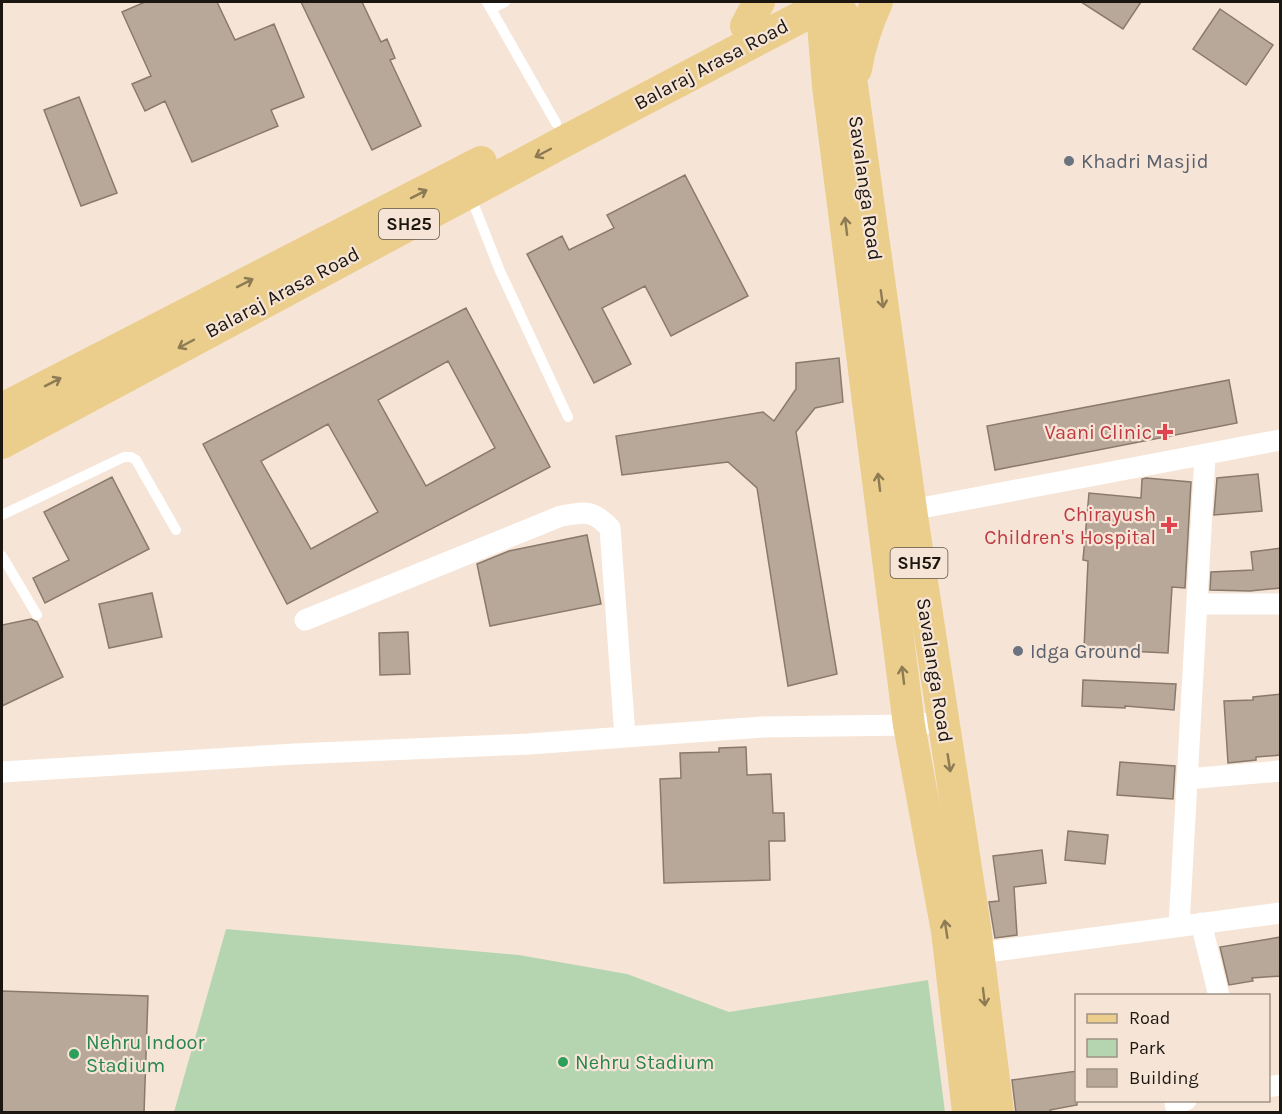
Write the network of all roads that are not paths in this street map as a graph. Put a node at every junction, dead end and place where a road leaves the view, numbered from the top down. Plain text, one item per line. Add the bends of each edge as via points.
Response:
1 (505, 2) edge
2 (877, 2) edge
3 (489, 5) edge
4 (823, 6) edge
5 (753, 14) edge
6 (853, 92) junction
7 (556, 123) junction
8 (469, 192) junction
9 (2, 409) edge
10 (568, 417) dead end
11 (1281, 440) edge
12 (2, 442) edge
13 (1205, 456) junction
14 (911, 510) junction
15 (2, 515) edge
16 (176, 530) dead end
17 (2, 556) edge
18 (1197, 604) junction
19 (1281, 604) edge
20 (37, 615) dead end
21 (305, 620) dead end
22 (943, 722) junction
23 (909, 725) junction
24 (625, 737) junction
25 (1281, 771) edge
26 (2, 772) edge
27 (1187, 779) junction
28 (1281, 913) edge
29 (1201, 923) junction
30 (1179, 926) junction
31 (979, 953) junction
32 (1219, 994) edge
33 (968, 1113) edge
34 (998, 1113) edge

1 - 3 lane
2 - 6 main road via 859,49
3 - 7 lane
4 - 5 main road, Balaraj Arasa Road / SH25
4 - 6 main road, Savalanga Road / SH57
4 -> 8 main road, Balaraj Arasa Road / SH25
23 -> 4 main road, Savalanga Road / SH57 via 828,86
5 - 7 main road, Balaraj Arasa Road / SH25
6 -> 14 main road, Savalanga Road / SH57
9 -> 7 main road, Balaraj Arasa Road / SH25
8 - 10 lane via 500,271
8 -> 12 main road, Balaraj Arasa Road / SH25
11 - 13 street
13 - 14 street
13 - 18 street
14 - 22 main road, Savalanga Road / SH57
15 - 16 lane via 131,457
17 - 20 lane
18 - 19 street
18 - 27 street
21 - 24 street via 561,516 582,512 599,516 610,528
22 - 23 street
22 -> 31 main road, Savalanga Road / SH57
23 - 24 street via 763,727
33 -> 23 main road, Savalanga Road / SH57 via 947,931
24 - 26 street
25 - 27 street
27 - 30 street
28 - 29 street
29 - 30 street
29 - 32 street
30 - 31 street
31 -> 34 main road, Savalanga Road / SH57

